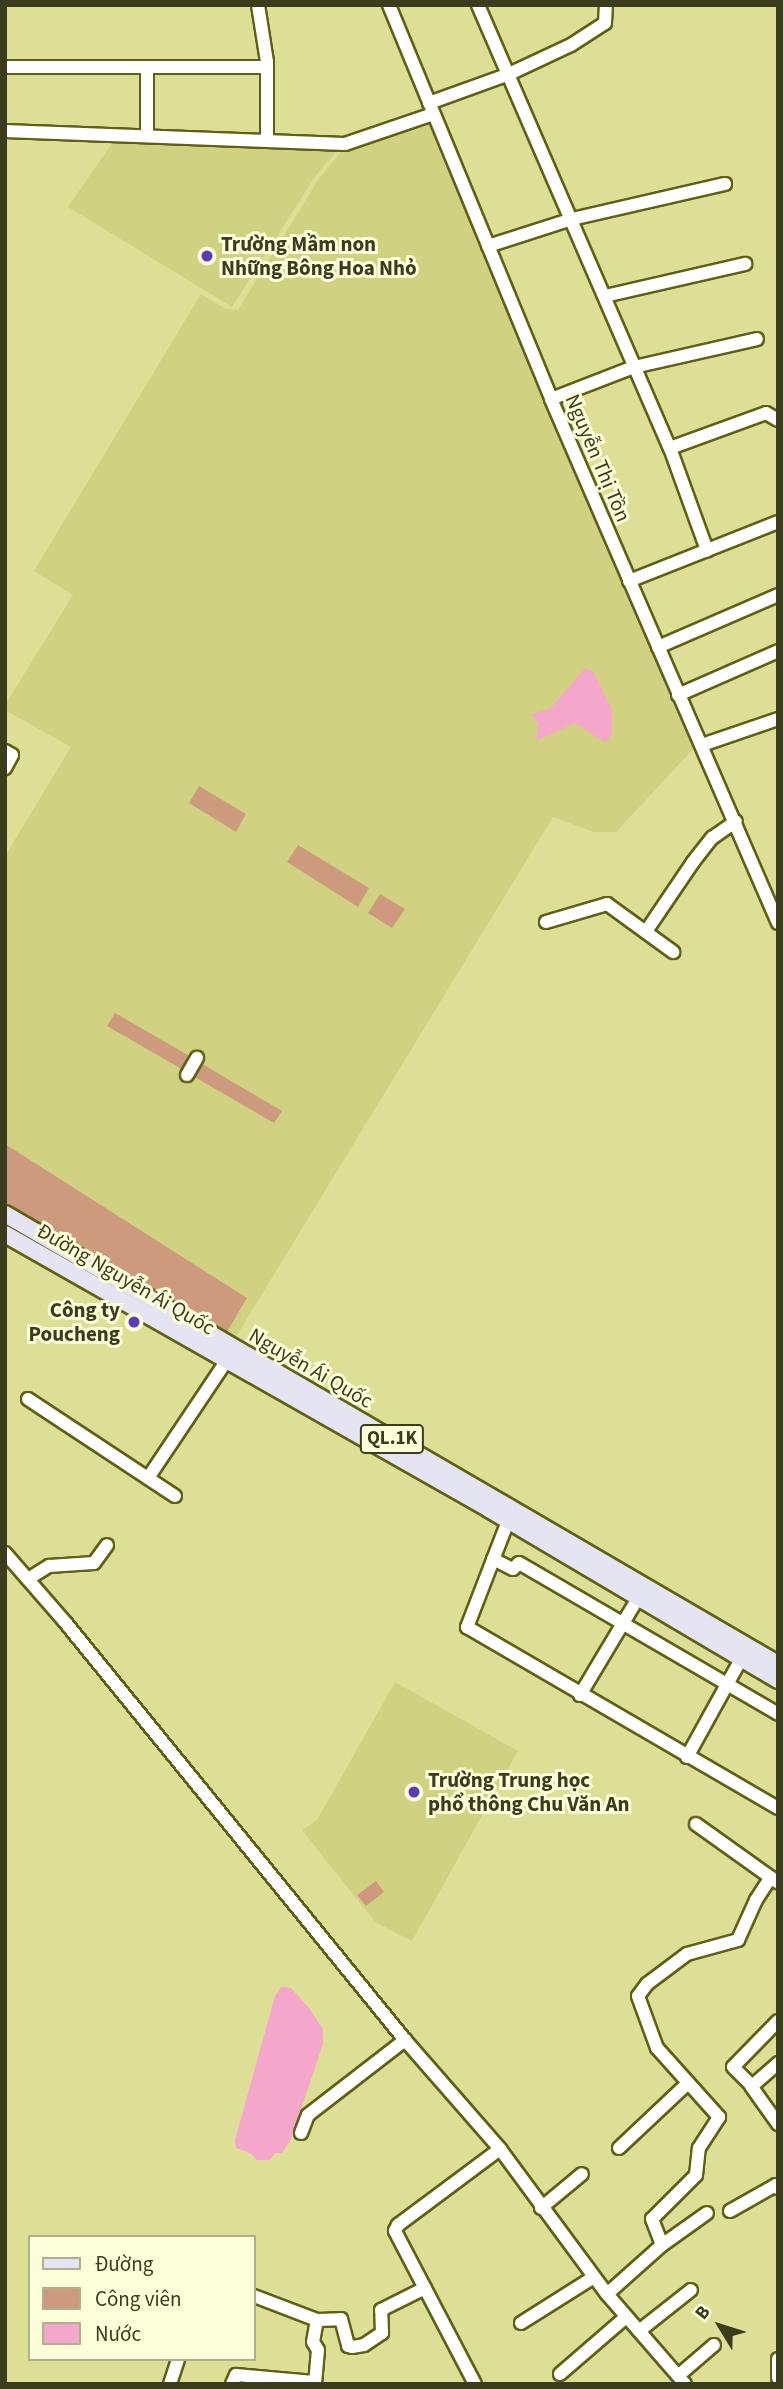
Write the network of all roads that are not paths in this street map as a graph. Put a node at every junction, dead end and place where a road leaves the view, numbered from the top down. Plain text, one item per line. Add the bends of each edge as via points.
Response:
1 (258, 5) edge
2 (389, 5) edge
3 (478, 5) edge
4 (591, 5) edge
5 (606, 7) edge
6 (5, 67) edge
7 (147, 67) junction
8 (267, 67) junction
9 (509, 74) junction
10 (431, 108) junction
11 (5, 131) edge
12 (147, 136) junction
13 (267, 141) junction
14 (725, 184) dead end
15 (572, 219) junction
16 (488, 246) junction
17 (746, 264) dead end
18 (605, 296) junction
19 (757, 339) dead end
20 (634, 367) junction
21 (551, 399) junction
22 (778, 419) edge
23 (670, 448) junction
24 (778, 522) edge
25 (708, 550) junction
26 (629, 581) junction
27 (778, 594) edge
28 (658, 647) junction
29 (778, 651) edge
30 (678, 695) junction
31 (778, 719) edge
32 (702, 746) junction
33 (5, 751) edge
34 (5, 768) edge
35 (736, 821) junction
36 (547, 922) dead end
37 (778, 923) edge
38 (646, 930) junction
39 (673, 952) dead end
40 (197, 1058) dead end
41 (187, 1075) dead end
42 (5, 1214) edge
43 (5, 1234) edge
44 (231, 1354) junction
45 (27, 1399) dead end
46 (148, 1478) junction
47 (175, 1496) dead end
48 (508, 1521) junction
49 (107, 1545) dead end
50 (5, 1553) edge
51 (493, 1559) junction
52 (10, 1565) edge
53 (27, 1579) junction
54 (638, 1598) junction
55 (622, 1625) junction
56 (741, 1659) junction
57 (778, 1664) edge
58 (778, 1680) edge
59 (726, 1686) junction
60 (580, 1695) junction
61 (778, 1714) edge
62 (687, 1757) junction
63 (778, 1808) edge
64 (696, 1824) dead end
65 (774, 1880) edge
66 (778, 2021) edge
67 (404, 2040) junction
68 (778, 2063) edge
69 (688, 2083) junction
70 (751, 2085) junction
71 (778, 2123) edge
72 (301, 2133) dead end
73 (619, 2148) dead end
74 (500, 2149) junction
75 (582, 2174) dead end
76 (778, 2188) edge
77 (541, 2208) junction
78 (730, 2211) dead end
79 (708, 2213) dead end
80 (662, 2245) junction
81 (594, 2277) junction
82 (425, 2288) junction
83 (691, 2290) dead end
84 (607, 2294) junction
85 (256, 2298) edge
86 (626, 2317) junction
87 (317, 2320) junction
88 (521, 2323) dead end
89 (639, 2331) junction
90 (714, 2345) dead end
91 (778, 2359) edge
92 (177, 2361) edge
93 (561, 2374) dead end
94 (778, 2378) edge
95 (682, 2380) edge
96 (314, 2383) edge
97 (170, 2384) edge
98 (232, 2384) edge
99 (475, 2384) edge

1 - 8 street
2 - 10 street, Nguyễn Thị Tồn
3 - 9 street
4 - 5 street
5 - 9 street via 607,20 602,27
6 - 7 street
7 - 8 street
7 - 12 street
8 - 13 street
9 - 10 street
9 - 15 street
10 - 13 street via 345,144
10 - 16 street, Nguyễn Thị Tồn
11 - 12 street
12 - 13 street
14 - 15 street
15 - 16 street
15 - 18 street
16 - 21 street, Nguyễn Thị Tồn
17 - 18 street
18 - 20 street
19 - 20 street
20 - 21 street
20 - 23 street
21 - 26 street, Nguyễn Thị Tồn
22 - 23 street via 766,413
23 - 25 street
24 - 25 street
25 - 26 street
26 - 28 street, Nguyễn Thị Tồn
27 - 28 street
28 - 30 street, Nguyễn Thị Tồn
29 - 30 street
30 - 32 street, Nguyễn Thị Tồn
31 - 32 street
32 - 35 street, Nguyễn Thị Tồn
33 - 34 street via 12,755
35 - 37 street, Nguyễn Thị Tồn
35 - 38 street via 712,838
36 - 38 street via 603,903
38 - 39 street
40 - 41 street
42 - 44 main road, Nguyễn Ái Quốc / QL.1K
43 - 44 main road, Đường Nguyễn Ái Quốc / QL.1K
44 - 46 street
44 - 48 main road, Nguyễn Ái Quốc / QL.1K
44 - 57 main road, Nguyễn Ái Quốc / QL.1K
45 - 46 street
46 - 47 street
48 - 51 street
48 - 54 main road, Nguyễn Ái Quốc / QL.1K
49 - 53 street via 94,1563 49,1566
50 - 52 street
51 - 55 street via 513,1569 519,1563
51 - 60 street via 467,1627
52 - 53 street
53 - 67 street
54 - 55 street
54 - 56 main road, Nguyễn Ái Quốc / QL.1K
55 - 59 street
55 - 60 street
56 - 58 main road, Nguyễn Ái Quốc / QL.1K
56 - 59 street
59 - 61 street
59 - 62 street
60 - 62 street
62 - 63 street
64 - 65 street
65 - 69 street via 756,1899 738,1940 687,1954 638,1996 657,2048
66 - 70 street via 734,2065
67 - 72 street via 308,2115
67 - 74 street
68 - 70 street
69 - 73 street
69 - 80 street via 719,2117 699,2148 696,2175 652,2219
70 - 71 street
74 - 77 street
74 - 82 street via 397,2227
75 - 77 street
76 - 78 street via 776,2185
77 - 81 street
79 - 80 street
80 - 84 street
81 - 84 street
81 - 88 street
82 - 87 street via 381,2310 382,2333 364,2344 348,2346 342,2320
82 - 99 street
83 - 89 street
84 - 86 street
85 - 87 street
86 - 89 street
86 - 93 street
87 - 96 street
89 - 95 street
90 - 95 street
91 - 94 street
92 - 97 street
96 - 98 street via 236,2375

